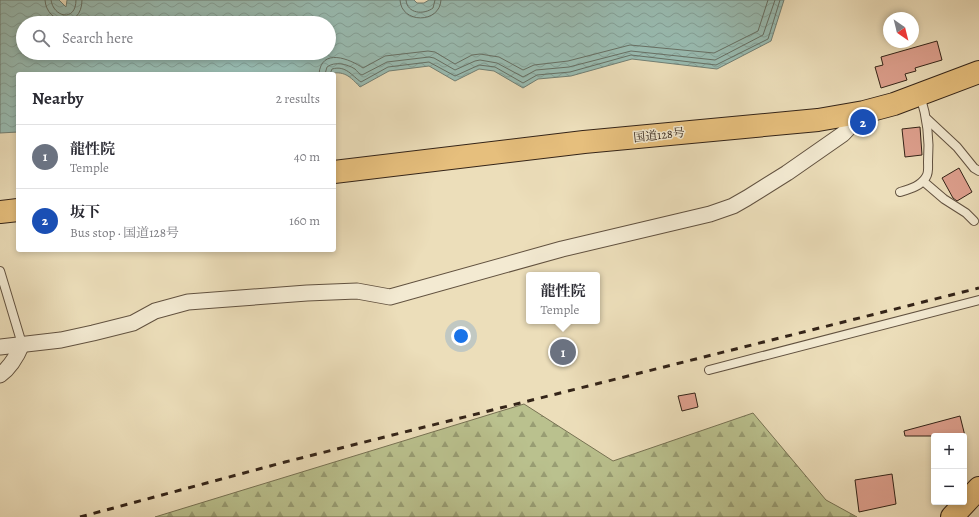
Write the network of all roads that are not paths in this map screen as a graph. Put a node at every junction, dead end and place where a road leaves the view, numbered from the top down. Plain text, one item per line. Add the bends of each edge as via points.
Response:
1 (979, 72) edge
2 (919, 94) junction
3 (864, 112) junction
4 (926, 118) junction
5 (979, 171) edge
6 (336, 172) edge
7 (923, 181) junction
8 (900, 192) dead end
9 (16, 210) edge
10 (0, 212) edge
11 (974, 220) dead end
12 (0, 270) edge
13 (979, 300) edge
14 (22, 344) junction
15 (0, 347) edge
16 (709, 370) dead end
17 (0, 375) edge
18 (979, 488) edge
19 (952, 517) edge

1 - 2 highway, 国道128号
2 - 3 highway, 国道128号
2 - 4 lane
3 - 6 highway, 国道128号 via 818,120 584,142
3 - 14 street via 844,134 787,173 733,206 710,214 562,249 390,297 357,291 188,302 154,311 133,323 60,340
4 - 5 lane
4 - 7 lane via 929,149 927,176
7 - 8 lane
7 - 11 lane
9 - 10 highway
12 - 14 lane
13 - 16 lane
14 - 15 street
14 - 17 street via 18,354
18 - 19 highway

